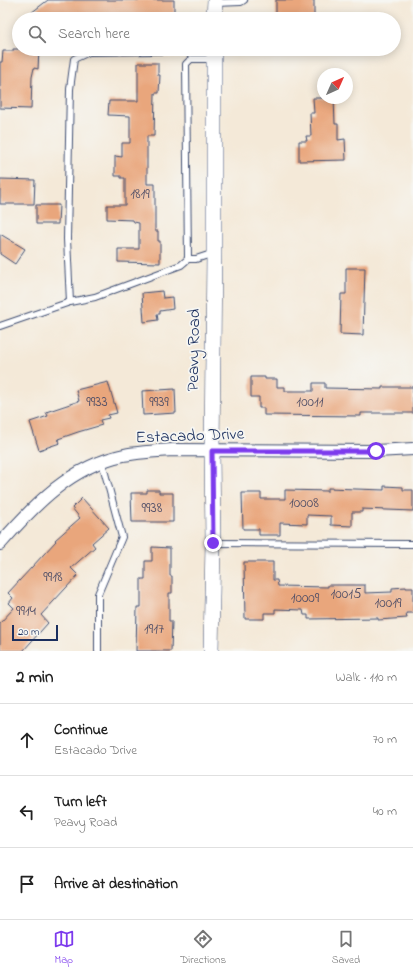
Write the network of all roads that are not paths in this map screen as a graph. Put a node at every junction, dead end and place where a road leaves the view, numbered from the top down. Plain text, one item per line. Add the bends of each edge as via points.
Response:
1 (244, 0) edge
2 (215, 2) edge
3 (214, 12) edge
4 (80, 56) edge
5 (202, 56) edge
6 (214, 56) edge
7 (214, 253) junction
8 (188, 259) junction
9 (70, 302) junction
10 (0, 326) edge
11 (413, 449) edge
12 (212, 451) junction
13 (102, 462) junction
14 (213, 543) junction
15 (0, 544) edge
16 (413, 544) edge
17 (98, 651) edge
18 (211, 651) edge

1 - 2 lane
2 - 3 street
4 - 9 lane via 74,59 70,89 66,239
5 - 8 lane via 191,59 186,64
6 - 7 street, Peavy Road
7 - 8 lane
7 - 12 street, Peavy Road
8 - 9 lane via 181,266 96,297
9 - 10 lane
11 - 12 street, Estacado Drive
12 - 13 street, Estacado Drive via 147,452 123,455
12 - 14 street, Peavy Road
13 - 15 street, Estacado Drive via 85,469 50,492
13 - 17 lane via 122,537 98,594
14 - 16 lane
14 - 18 street, Peavy Road

